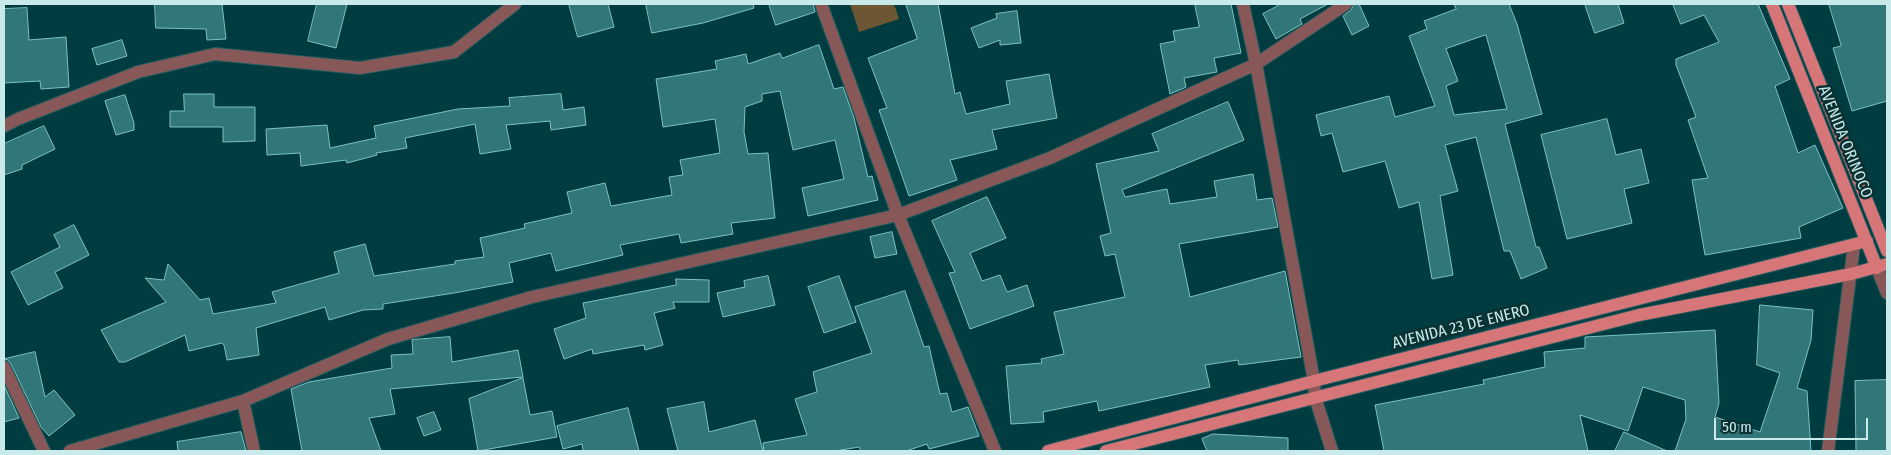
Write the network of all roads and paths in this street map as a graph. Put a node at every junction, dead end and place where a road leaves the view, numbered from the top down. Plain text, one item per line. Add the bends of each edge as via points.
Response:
1 (515, 4) edge
2 (820, 4) edge
3 (1243, 4) edge
4 (1346, 4) edge
5 (1772, 4) edge
6 (1788, 4) edge
7 (1256, 64) junction
8 (4, 126) edge
9 (898, 215) junction
10 (1884, 233) edge
11 (1861, 243) junction
12 (1887, 251) edge
13 (1882, 266) edge
14 (1851, 274) junction
15 (1887, 293) edge
16 (4, 367) edge
17 (1314, 381) junction
18 (1315, 397) junction
19 (242, 401) junction
20 (44, 451) edge
21 (70, 451) edge
22 (254, 451) edge
23 (995, 451) edge
24 (1048, 451) edge
25 (1106, 451) edge
26 (1332, 451) edge
27 (1828, 451) edge

1 - 8 street via 454,52 360,68 215,54 138,72
2 - 9 street
3 - 7 street
4 - 7 street
5 - 11 main road, AVENIDA ORINOCO
6 - 10 main road, AVENIDA ORINOCO
7 - 9 street via 1050,158
7 - 17 street
9 - 19 street via 532,296 388,339
9 - 23 street
10 - 11 street, AVENIDA 23 DE ENERO
10 - 12 main road, AVENIDA ORINOCO
11 - 13 main road, AVENIDA ORINOCO
11 - 14 street
11 - 17 main road, AVENIDA 23 DE ENERO
13 - 14 main road, AVENIDA 23 DE ENERO
13 - 15 street, AVENIDA ORINOCO
14 - 18 main road, AVENIDA 23 DE ENERO via 1639,315
14 - 27 street
16 - 20 street
17 - 18 street
17 - 24 main road, AVENIDA 23 DE ENERO
18 - 25 main road, AVENIDA 23 DE ENERO
18 - 26 street
19 - 21 street
19 - 22 street

